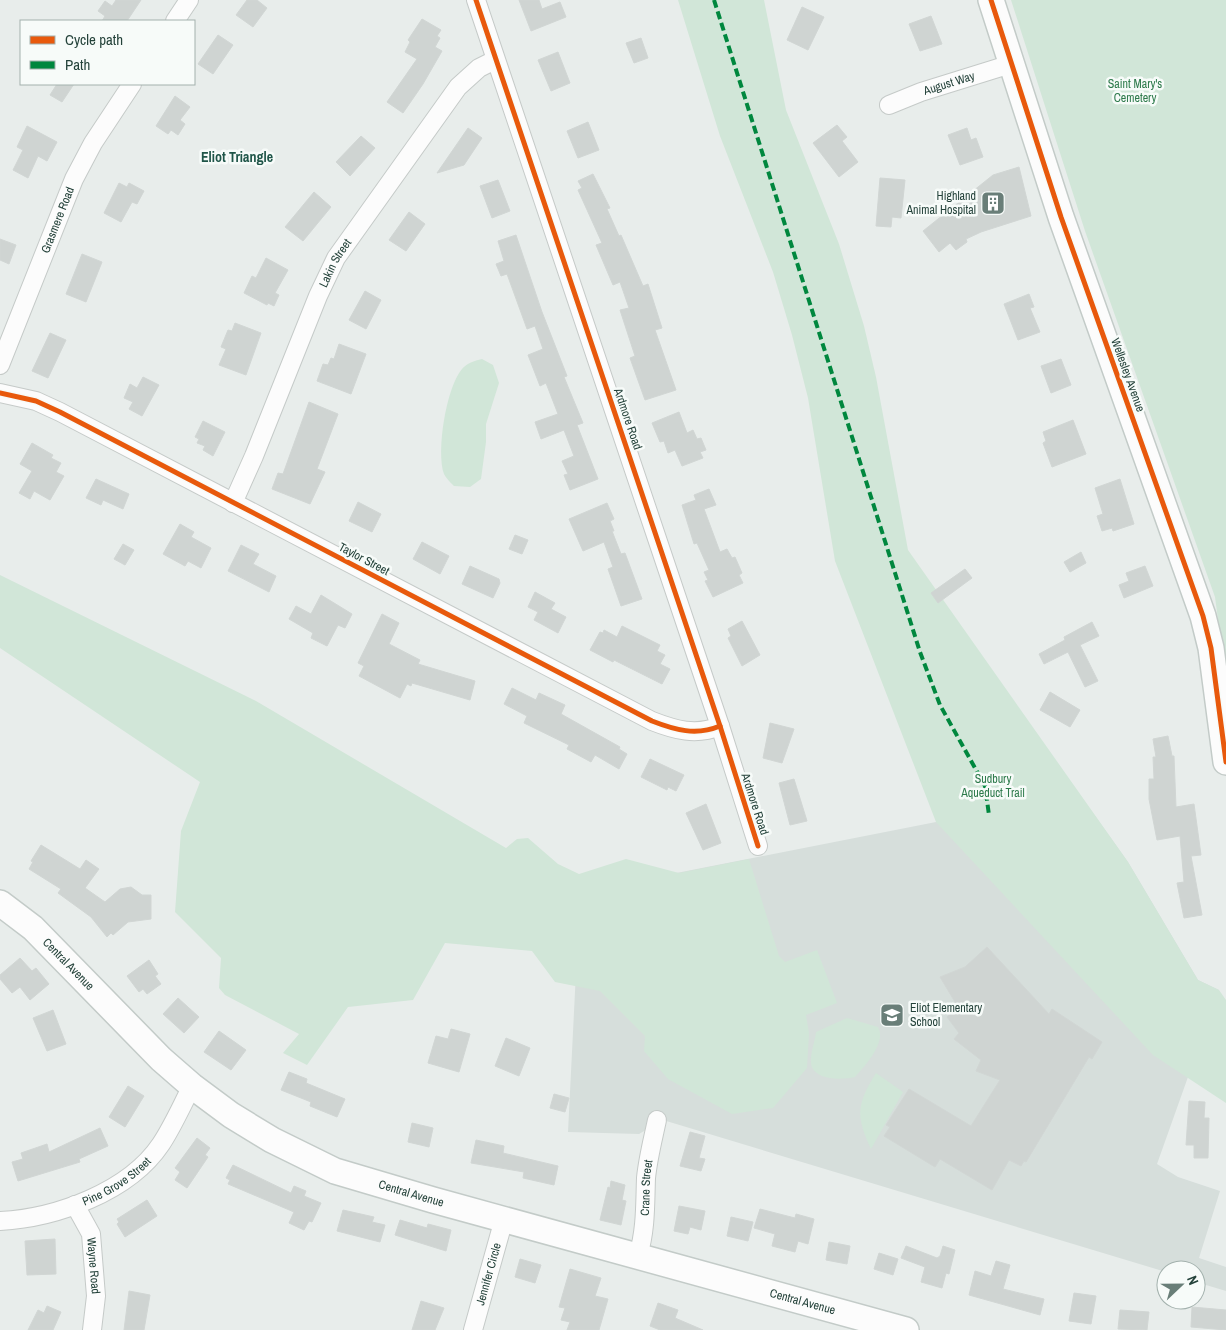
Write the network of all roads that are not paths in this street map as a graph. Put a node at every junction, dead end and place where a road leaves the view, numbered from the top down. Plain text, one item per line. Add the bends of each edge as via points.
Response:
1 (189, 0) edge
2 (476, 0) edge
3 (991, 0) edge
4 (176, 20) edge
5 (496, 60) junction
6 (1011, 64) junction
7 (131, 85) edge
8 (889, 105) dead end
9 (0, 365) edge
10 (0, 393) edge
11 (233, 502) junction
12 (720, 726) junction
13 (1226, 762) edge
14 (758, 846) dead end
15 (0, 904) edge
16 (192, 1086) junction
17 (658, 1120) dead end
18 (75, 1205) junction
19 (504, 1219) junction
20 (0, 1221) edge
21 (638, 1256) junction
22 (900, 1329) edge
23 (92, 1330) edge
24 (472, 1330) edge

1 - 4 street
2 - 5 street, Ardmore Road
3 - 6 main road, Wellesley Avenue
5 - 11 street, Lakin Street via 479,68 458,87 336,258
5 - 12 street, Ardmore Road
6 - 8 street, August Way
6 - 13 main road, Wellesley Avenue via 1071,245 1204,616
7 - 9 street, Grasmere Road via 74,179
10 - 11 street, Taylor Street via 48,406
11 - 12 street, Taylor Street via 652,721 687,732
12 - 14 street, Ardmore Road
15 - 16 main road, Central Avenue via 33,928 161,1059
16 - 18 street, Pine Grove Street via 162,1143 147,1162 102,1194
16 - 19 main road, Central Avenue via 272,1140 335,1171
17 - 21 street, Crane Street via 650,1152 644,1232
18 - 20 street, Pine Grove Street via 17,1220
18 - 23 street, Wayne Road via 91,1234 96,1296
19 - 21 main road, Central Avenue
19 - 24 street, Jennifer Circle
21 - 22 main road, Central Avenue

